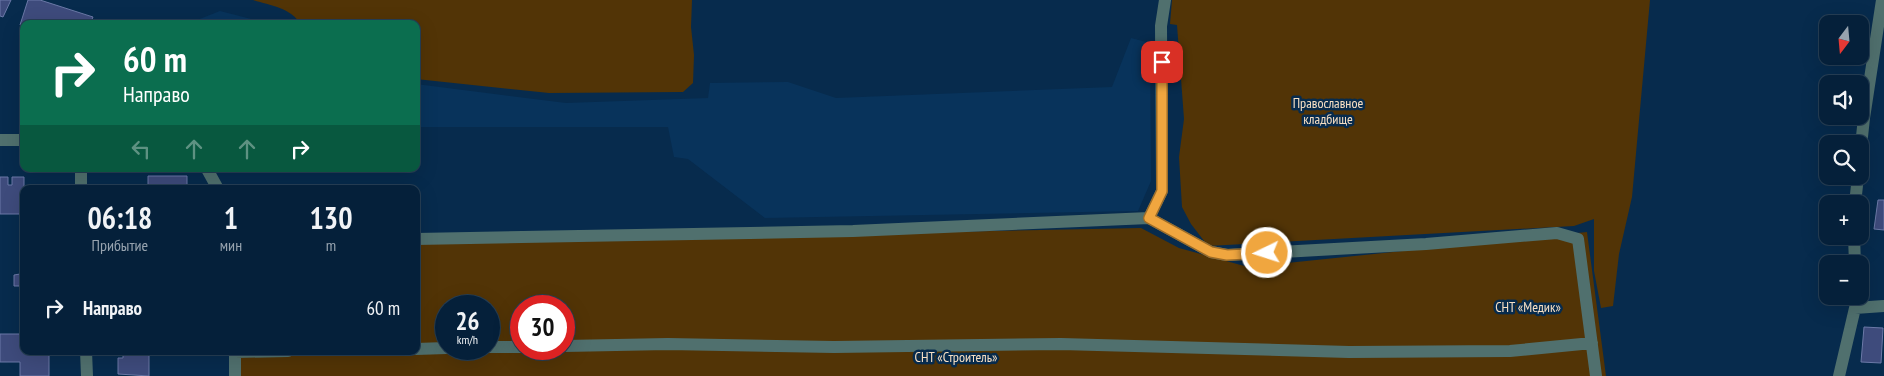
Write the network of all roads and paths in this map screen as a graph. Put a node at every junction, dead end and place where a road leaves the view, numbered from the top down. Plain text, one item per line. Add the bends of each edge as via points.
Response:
1 (1165, 0) edge
2 (1882, 0) edge
3 (1862, 135) edge
4 (0, 140) edge
5 (20, 140) edge
6 (80, 172) edge
7 (209, 172) edge
8 (81, 185) edge
9 (216, 185) edge
10 (1149, 218) junction
11 (420, 239) edge
12 (1869, 304) edge
13 (1854, 305) edge
14 (1884, 306) edge
15 (1592, 343) junction
16 (575, 346) edge
17 (435, 348) edge
18 (420, 349) edge
19 (86, 355) edge
20 (235, 355) edge
21 (87, 376) edge
22 (235, 376) edge
23 (1596, 376) edge
24 (1839, 376) edge

1 - 10 street via 1161,26 1162,191
2 - 3 street
4 - 5 street
6 - 8 street
7 - 9 street
10 - 11 street via 853,231
10 - 15 street via 1211,252 1227,255 1557,233 1578,239
12 - 14 street
13 - 24 street
15 - 16 street via 1510,351 1358,352 1061,344
15 - 23 street
17 - 18 street
19 - 21 street
20 - 22 street

